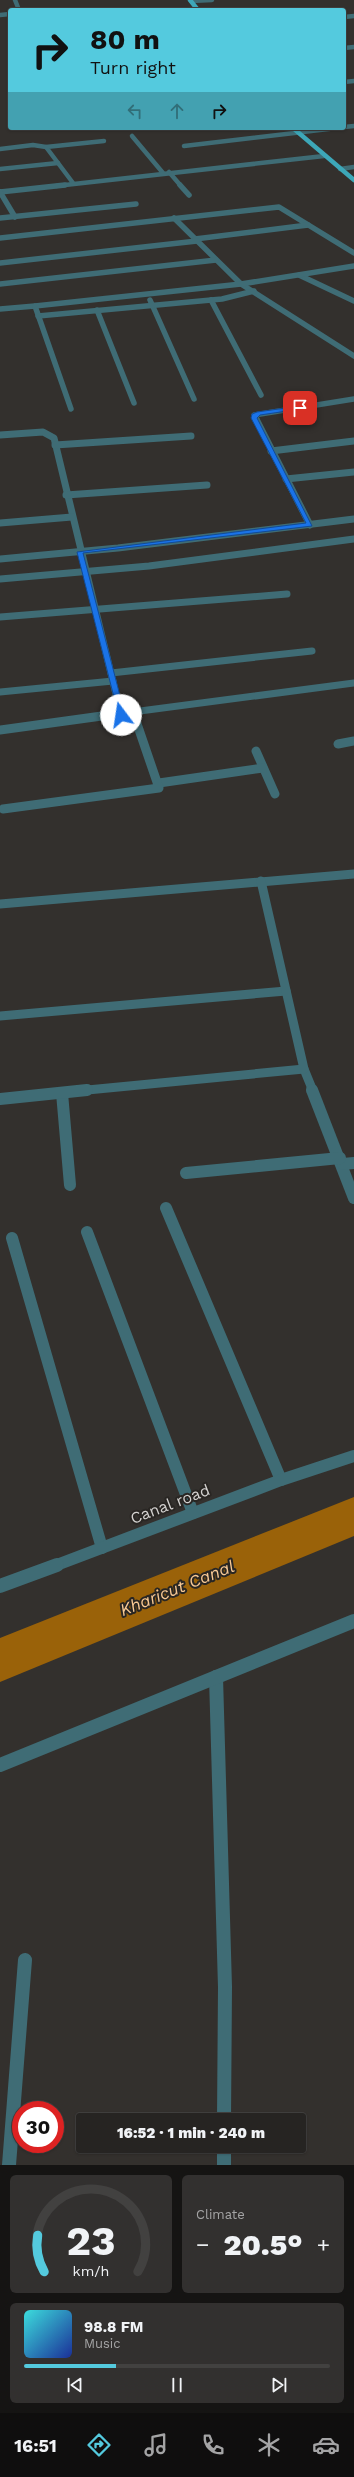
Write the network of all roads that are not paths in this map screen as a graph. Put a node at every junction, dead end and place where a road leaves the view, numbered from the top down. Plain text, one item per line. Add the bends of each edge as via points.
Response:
1 (212, 0) edge
2 (191, 1) edge
3 (295, 130) edge
4 (321, 130) edge
5 (298, 133) junction
6 (132, 136) dead end
7 (104, 141) dead end
8 (184, 146) dead end
9 (46, 147) junction
10 (0, 149) edge
11 (324, 156) junction
12 (58, 163) junction
13 (354, 167) edge
14 (0, 169) edge
15 (340, 169) junction
16 (169, 172) junction
17 (162, 173) junction
18 (354, 180) edge
19 (73, 183) junction
20 (0, 192) edge
21 (189, 195) dead end
22 (136, 204) dead end
23 (15, 216) junction
24 (0, 218) edge
25 (174, 218) junction
26 (308, 225) junction
27 (0, 238) edge
28 (196, 240) junction
29 (354, 253) edge
30 (216, 260) junction
31 (0, 263) edge
32 (354, 266) edge
33 (299, 275) junction
34 (0, 284) edge
35 (241, 284) junction
36 (254, 291) junction
37 (148, 295) junction
38 (211, 300) junction
39 (354, 301) edge
40 (35, 306) junction
41 (152, 306) junction
42 (0, 309) edge
43 (97, 310) junction
44 (38, 316) junction
45 (354, 356) edge
46 (261, 394) dead end
47 (194, 399) dead end
48 (354, 399) edge
49 (134, 403) dead end
50 (71, 409) dead end
51 (0, 435) edge
52 (191, 436) dead end
53 (354, 441) edge
54 (55, 445) junction
55 (271, 451) junction
56 (354, 472) edge
57 (286, 479) junction
58 (207, 485) dead end
59 (66, 495) junction
60 (72, 517) junction
61 (354, 519) edge
62 (0, 523) edge
63 (310, 525) junction
64 (354, 539) edge
65 (80, 552) junction
66 (0, 559) edge
67 (85, 572) junction
68 (0, 579) edge
69 (287, 594) dead end
70 (94, 609) junction
71 (0, 617) edge
72 (312, 651) dead end
73 (112, 677) junction
74 (354, 683) edge
75 (0, 692) edge
76 (133, 713) junction
77 (121, 715) junction
78 (0, 730) edge
79 (354, 741) edge
80 (338, 744) dead end
81 (256, 751) dead end
82 (263, 768) junction
83 (159, 783) junction
84 (275, 794) dead end
85 (3, 809) dead end
86 (354, 874) edge
87 (261, 881) junction
88 (0, 904) edge
89 (286, 991) junction
90 (0, 1016) edge
91 (304, 1069) junction
92 (62, 1093) junction
93 (0, 1100) edge
94 (341, 1161) junction
95 (354, 1163) edge
96 (186, 1173) dead end
97 (70, 1185) dead end
98 (354, 1198) edge
99 (166, 1208) dead end
100 (87, 1232) dead end
101 (12, 1238) dead end
102 (354, 1456) edge
103 (281, 1480) junction
104 (193, 1513) junction
105 (102, 1548) junction
106 (0, 1586) edge
107 (354, 1621) edge
108 (216, 1677) junction
109 (0, 1765) edge
110 (25, 1960) dead end
111 (224, 2113) edge
112 (224, 2153) edge
113 (8, 2165) edge
114 (224, 2165) edge

1 - 2 street
3 - 5 main road
4 - 5 street
5 - 8 street
5 - 11 main road
6 - 17 street
7 - 9 street
9 - 10 street
9 - 12 street
11 - 15 main road
11 - 16 street
12 - 14 street
12 - 19 street
13 - 15 street
15 - 18 main road
16 - 17 street
16 - 21 street
17 - 19 street
19 - 20 street
20 - 23 street
22 - 23 street
23 - 24 street
25 - 26 street via 271,207 284,209
25 - 27 street
25 - 28 street
26 - 28 street
26 - 29 street
28 - 30 street
28 - 31 street
30 - 34 street
30 - 35 street
32 - 33 street
33 - 35 street
33 - 39 street
35 - 36 street
35 - 37 street
36 - 38 street
36 - 45 street
37 - 40 street
37 - 41 street
38 - 41 street
38 - 46 street
40 - 42 street
40 - 44 street
41 - 43 street
41 - 47 street
43 - 44 street
43 - 49 street
44 - 50 street
48 - 55 street via 254,416
51 - 54 street via 43,432 54,438
52 - 54 street
53 - 55 street
54 - 59 street
55 - 57 street
56 - 57 street
57 - 63 street
58 - 59 street
59 - 60 street
60 - 62 street
60 - 65 street
61 - 63 street
63 - 65 street
64 - 67 street
65 - 66 street
65 - 67 street
67 - 68 street
67 - 70 street
69 - 70 street
70 - 71 street
70 - 73 street
72 - 73 street
73 - 75 street
73 - 77 street
74 - 76 street
76 - 77 street
76 - 83 street
77 - 78 street
79 - 80 street
81 - 82 street
82 - 83 street
82 - 84 street
83 - 85 street via 157,789
86 - 87 street
87 - 88 street
87 - 89 street
89 - 90 street
89 - 91 street
91 - 92 street
91 - 94 street
92 - 93 street
92 - 97 street
94 - 95 street
94 - 96 street
94 - 98 street
99 - 103 street
100 - 104 street
101 - 105 street
102 - 103 street, Canal road
103 - 104 street, Canal road
104 - 105 street, Canal road
105 - 106 street, Canal road
107 - 108 street
108 - 109 street
108 - 111 street via 225,1987
110 - 113 street
112 - 114 street

